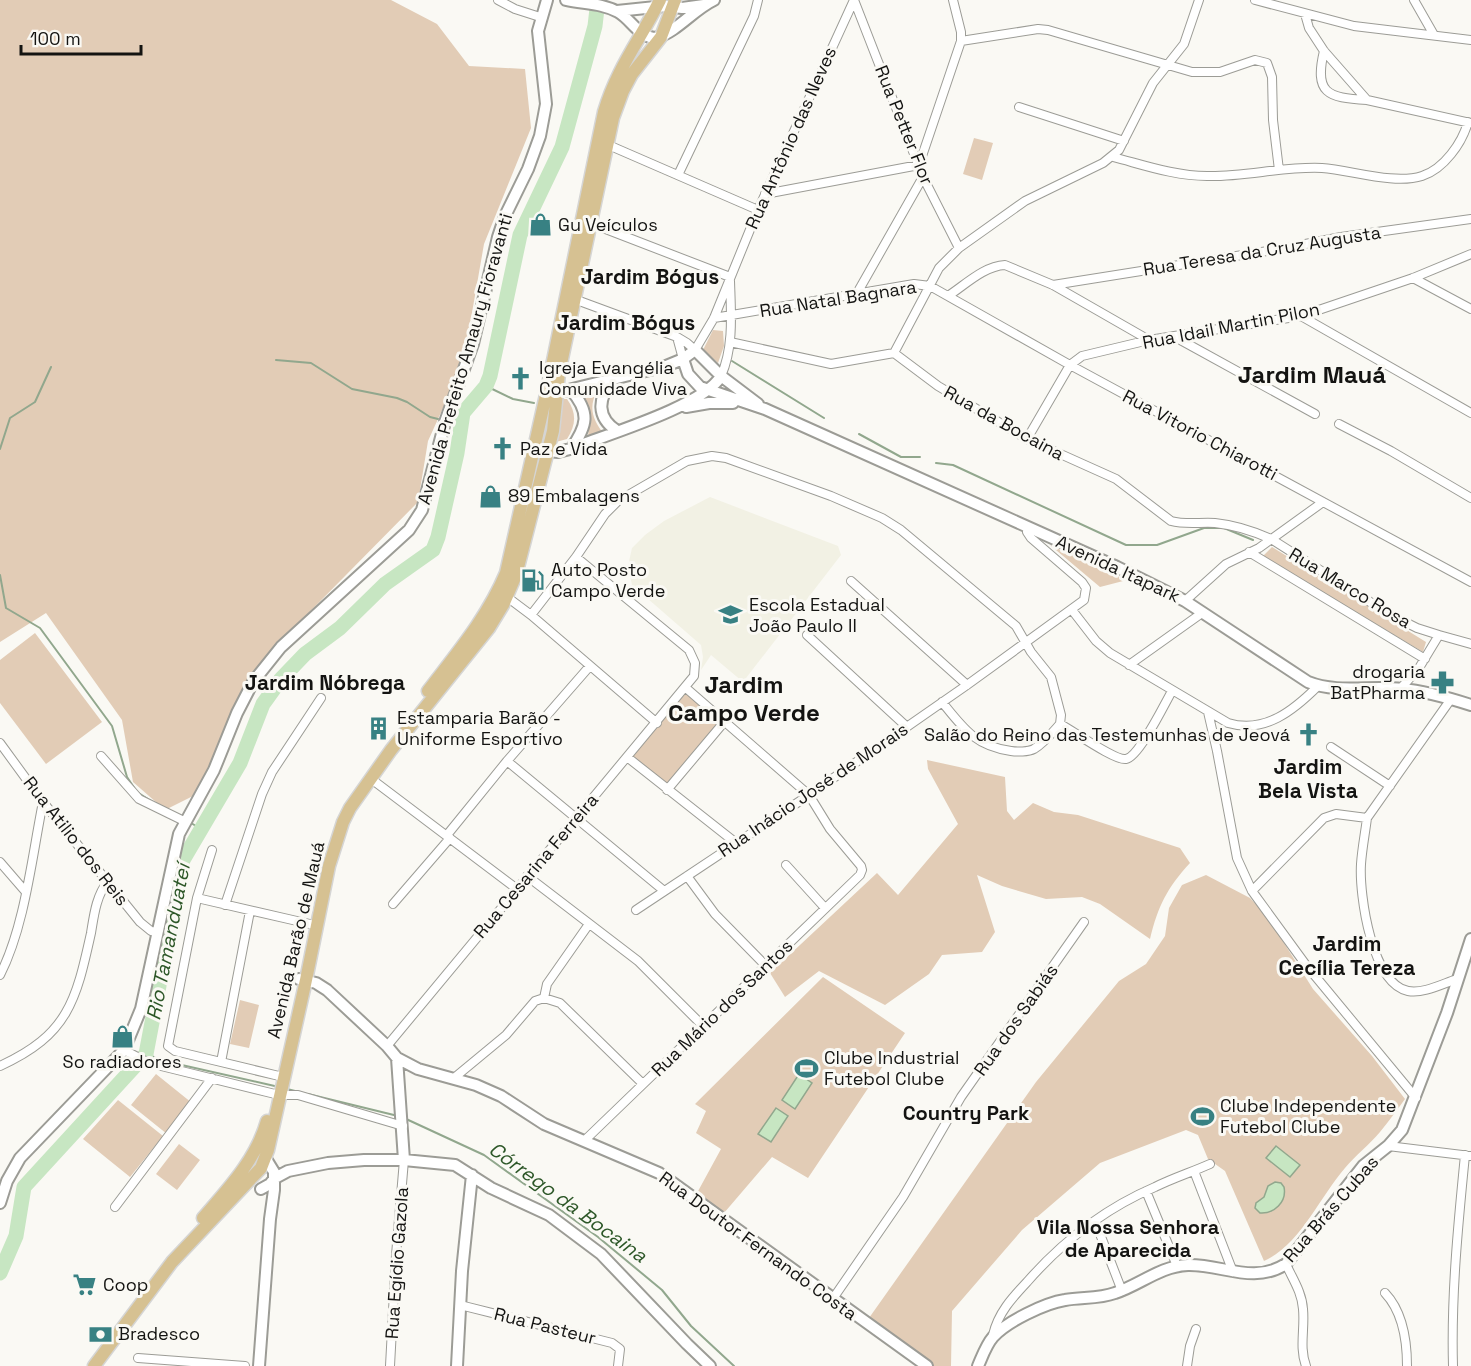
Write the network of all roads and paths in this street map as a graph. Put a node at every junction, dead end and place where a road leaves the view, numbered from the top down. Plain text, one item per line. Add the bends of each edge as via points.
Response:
1 (498, 0) edge
2 (547, 0) edge
3 (758, 0) edge
4 (854, 0) edge
5 (953, 0) edge
6 (1199, 0) edge
7 (1255, 0) edge
8 (1414, 0) edge
9 (578, 1) edge
10 (709, 2) edge
11 (658, 3) edge
12 (674, 4) edge
13 (617, 11) junction
14 (1305, 14) junction
15 (540, 17) junction
16 (642, 34) junction
17 (1434, 35) junction
18 (661, 37) junction
19 (1471, 40) edge
20 (961, 41) junction
21 (1324, 51) junction
22 (1167, 64) junction
23 (1367, 100) junction
24 (1019, 107) dead end
25 (1469, 122) edge
26 (1124, 141) junction
27 (606, 144) junction
28 (1113, 157) junction
29 (919, 165) junction
30 (1279, 170) junction
31 (678, 175) junction
32 (923, 177) junction
33 (765, 194) junction
34 (758, 210) junction
35 (1471, 219) edge
36 (590, 224) junction
37 (959, 248) junction
38 (1471, 254) edge
39 (730, 277) junction
40 (1413, 278) junction
41 (1053, 285) junction
42 (930, 286) junction
43 (856, 295) junction
44 (948, 296) junction
45 (731, 298) junction
46 (574, 299) junction
47 (1471, 309) edge
48 (746, 313) junction
49 (731, 315) junction
50 (1301, 316) junction
51 (714, 318) junction
52 (677, 337) junction
53 (1175, 337) junction
54 (1149, 340) junction
55 (730, 342) junction
56 (694, 350) junction
57 (894, 353) junction
58 (683, 359) junction
59 (1070, 365) junction
60 (721, 376) junction
61 (612, 380) junction
62 (571, 390) junction
63 (708, 391) junction
64 (551, 394) junction
65 (749, 404) junction
66 (674, 409) junction
67 (765, 409) junction
68 (1471, 413) edge
69 (1315, 414) dead end
70 (541, 418) junction
71 (1339, 424) dead end
72 (617, 431) junction
73 (1027, 438) junction
74 (570, 449) junction
75 (548, 451) junction
76 (1471, 498) edge
77 (1323, 502) junction
78 (1028, 528) junction
79 (1271, 539) junction
80 (1249, 552) junction
81 (576, 557) junction
82 (851, 580) dead end
83 (1471, 582) edge
84 (507, 597) junction
85 (1185, 601) junction
86 (1072, 610) junction
87 (1202, 613) junction
88 (531, 615) junction
89 (807, 634) dead end
90 (1439, 635) junction
91 (1026, 641) junction
92 (1471, 644) edge
93 (1425, 659) junction
94 (1129, 666) junction
95 (589, 667) junction
96 (1313, 684) junction
97 (967, 685) junction
98 (686, 688) junction
99 (1401, 688) junction
100 (1172, 690) junction
101 (321, 698) dead end
102 (1451, 699) junction
103 (942, 702) junction
104 (1471, 705) edge
105 (1208, 712) junction
106 (724, 721) junction
107 (657, 723) junction
108 (1060, 724) junction
109 (907, 726) junction
110 (0, 743) edge
111 (1331, 747) dead end
112 (101, 756) dead end
113 (627, 757) junction
114 (507, 761) junction
115 (370, 778) junction
116 (1389, 786) junction
117 (667, 790) junction
118 (809, 795) junction
119 (43, 802) junction
120 (577, 817) junction
121 (1367, 818) junction
122 (184, 821) junction
123 (448, 836) junction
124 (736, 843) junction
125 (212, 850) dead end
126 (0, 862) edge
127 (786, 865) dead end
128 (527, 876) junction
129 (687, 876) junction
130 (108, 881) junction
131 (517, 889) junction
132 (663, 890) junction
133 (25, 891) junction
134 (1252, 891) junction
135 (197, 898) junction
136 (393, 904) dead end
137 (225, 905) junction
138 (825, 908) junction
139 (636, 910) dead end
140 (250, 911) junction
141 (1084, 922) dead end
142 (310, 924) junction
143 (589, 924) junction
144 (158, 932) junction
145 (1471, 939) edge
146 (766, 966) junction
147 (0, 975) edge
148 (1457, 979) junction
149 (303, 980) junction
150 (544, 998) junction
151 (703, 1026) junction
152 (387, 1046) junction
153 (129, 1053) junction
154 (397, 1058) junction
155 (221, 1062) junction
156 (0, 1066) edge
157 (418, 1069) junction
158 (399, 1077) junction
159 (212, 1078) junction
160 (454, 1078) junction
161 (643, 1084) junction
162 (279, 1086) junction
163 (1416, 1098) junction
164 (402, 1120) junction
165 (261, 1140) junction
166 (584, 1141) junction
167 (1388, 1146) junction
168 (1468, 1156) edge
169 (266, 1158) junction
170 (404, 1160) junction
171 (1210, 1164) dead end
172 (1194, 1171) junction
173 (472, 1175) junction
174 (275, 1178) junction
175 (255, 1185) junction
176 (1146, 1191) junction
177 (0, 1203) edge
178 (115, 1207) dead end
179 (270, 1220) junction
180 (1095, 1221) junction
181 (1286, 1264) junction
182 (1177, 1266) junction
183 (1233, 1272) junction
184 (1122, 1291) junction
185 (1385, 1293) dead end
186 (832, 1300) junction
187 (460, 1305) junction
188 (1196, 1329) dead end
189 (993, 1337) junction
190 (138, 1358) dead end
191 (88, 1366) edge
192 (94, 1366) edge
193 (245, 1366) edge
194 (259, 1366) edge
195 (390, 1366) edge
196 (457, 1366) edge
197 (618, 1366) edge
198 (710, 1366) edge
199 (927, 1366) edge
200 (978, 1366) edge
201 (1187, 1366) edge
202 (1306, 1366) edge
203 (1407, 1366) edge
204 (1453, 1366) edge

1 - 15 street
2 - 15 street, Avenida Prefeito Amaury Fioravanti
3 - 31 street via 754,16
4 - 29 street, Rua Petter Flor
4 - 33 street, Rua Antônio das Neves
5 - 20 street
6 - 22 street via 1184,44
7 - 14 street
8 - 17 street
9 - 13 street
10 - 12 street via 687,8
10 - 18 street
11 - 12 street
11 - 13 street
11 - 16 main road, Avenida Barão de Mauá
12 - 18 main road, Avenida Barão de Mauá
13 - 16 street
14 - 17 street via 1354,26
14 - 21 street
15 - 122 street, Avenida Prefeito Amaury Fioravanti via 538,45 546,104 543,122 528,170 498,237 479,325 445,422 422,510 402,537 268,662 244,699 214,770
16 - 18 street
16 - 64 main road, Avenida Barão de Mauá via 611,86 604,112
17 - 19 street
18 - 27 main road, Avenida Barão de Mauá via 623,91
20 - 22 street via 1030,29 1048,30
20 - 29 street
21 - 23 street
21 - 23 street via 1320,76 1325,89 1342,98
22 - 26 street
22 - 30 street via 1206,73 1256,60 1267,63 1272,77
23 - 25 street
24 - 26 street
25 - 30 street via 1452,152 1424,176 1377,177 1319,168
26 - 28 street
27 - 31 street
27 - 36 main road, Avenida Barão de Mauá
28 - 30 street via 1189,176
28 - 37 street via 1025,201
29 - 32 street, Rua Petter Flor
29 - 33 street
31 - 34 street
32 - 37 street, Rua Petter Flor
32 - 43 street
33 - 34 street, Rua Antônio das Neves
34 - 39 street, Rua Antônio das Neves
35 - 41 street, Rua Teresa da Cruz Augusta
36 - 39 street
36 - 46 main road, Avenida Barão de Mauá
37 - 42 street via 939,268
38 - 40 street, Rua Idail Martin Pilon
39 - 45 street, Rua Antônio das Neves
39 - 51 street, Rua Antônio das Neves
40 - 47 street
40 - 50 street, Rua Idail Martin Pilon
41 - 44 street via 1015,267 996,265
41 - 54 street
42 - 43 street, Rua Natal Bagnara via 914,284
42 - 44 street, Rua Vitorio Chiarotti
42 - 57 street
43 - 48 street, Rua Natal Bagnara
44 - 59 street, Rua Vitorio Chiarotti
45 - 48 street, Rua Natal Bagnara
45 - 49 street, Rua Antônio das Neves
46 - 52 street
46 - 64 main road, Avenida Barão de Mauá
48 - 49 street, Rua Natal Bagnara
49 - 51 street, Rua Natal Bagnara
49 - 55 street, Rua Antônio das Neves
50 - 53 street, Rua Idail Martin Pilon
50 - 68 street
51 - 56 street, Rua Antônio das Neves
52 - 56 street
52 - 58 street
53 - 54 street, Rua Idail Martin Pilon
53 - 69 street
54 - 59 street, Rua Idail Martin Pilon via 1082,356
55 - 57 street via 831,364
55 - 60 street, Rua Antônio das Neves
56 - 58 street
56 - 60 street, Avenida Itapark
57 - 73 street, Rua da Bocaina via 938,386
58 - 61 street
58 - 63 street, Avenida Itapark via 693,382
59 - 73 street
59 - 77 street, Rua Vitorio Chiarotti
60 - 63 street
60 - 67 street, Avenida Itapark
61 - 62 street
61 - 72 street via 601,400 601,410 608,425
62 - 64 street
62 - 74 street via 582,405 585,425
63 - 65 street, Avenida Itapark
63 - 66 street
64 - 70 main road, Avenida Barão de Mauá
64 - 75 main road, Avenida Barão de Mauá via 553,431
65 - 66 street
65 - 67 street, Avenida Itapark
66 - 72 street
67 - 78 street, Avenida Itapark
70 - 75 main road via 540,441
70 - 142 main road, Avenida Barão de Mauá via 510,557 496,596 478,626 366,771 346,803 323,865
71 - 76 street
72 - 74 street
73 - 79 street, Rua da Bocaina via 1116,479 1171,521 1229,525
74 - 75 street
75 - 84 main road, Avenida Barão de Mauá
77 - 79 street
77 - 83 street, Rua Vitorio Chiarotti
78 - 85 street, Avenida Itapark
78 - 86 street, Rua Inácio José de Morais via 1031,538 1086,588 1084,600
79 - 80 street
79 - 90 street, Rua Marco Rosa via 1396,618
80 - 85 street via 1226,564
80 - 93 street, Rua Marco Rosa
81 - 88 street
81 - 91 street via 605,514 631,493 687,461 712,456 726,458 882,518 1016,626
81 - 98 street via 689,650 696,669
82 - 97 street
84 - 88 street
84 - 115 main road, Avenida Barão de Mauá via 489,628
85 - 87 street, Avenida Itapark
86 - 91 street, Rua Inácio José de Morais
86 - 94 street via 1096,641
87 - 94 street
87 - 96 street, Avenida Itapark
88 - 95 street
89 - 109 street
90 - 92 street, Rua Marco Rosa
90 - 93 street
91 - 97 street, Rua Inácio José de Morais
91 - 108 street via 1052,677
93 - 99 street
94 - 100 street
95 - 107 street
95 - 114 street
96 - 99 street, Avenida Itapark
96 - 105 street via 1301,702 1270,722 1246,726 1228,723
97 - 103 street, Rua Inácio José de Morais
98 - 106 street
98 - 107 street, Rua Cesarina Ferreira
99 - 102 street, Avenida Itapark
100 - 105 street
100 - 108 street via 1149,732 1126,759
101 - 137 street via 272,772
102 - 104 street, Avenida Itapark
102 - 116 street
103 - 108 street via 968,734 1001,750 1032,751
103 - 109 street, Rua Inácio José de Morais
105 - 134 street via 1237,858
106 - 117 street
106 - 118 street
107 - 113 street, Rua Cesarina Ferreira
109 - 118 street, Rua Inácio José de Morais
110 - 119 street, Rua Atilio dos Reis
111 - 116 street
112 - 122 street via 139,799
113 - 117 street
113 - 120 street, Rua Cesarina Ferreira
114 - 120 street
114 - 123 street
115 - 123 street
115 - 149 main road, Avenida Barão de Mauá via 350,808 334,850
116 - 121 street
117 - 124 street
118 - 124 street, Rua Inácio José de Morais
118 - 138 street, Rua Mário dos Santos via 830,829 861,866 860,875
119 - 130 street, Rua Atilio dos Reis
119 - 133 street
120 - 128 street, Rua Cesarina Ferreira
120 - 132 street
121 - 134 street via 1328,815
121 - 148 street via 1360,866 1365,913 1376,957 1386,975 1397,988 1410,992
122 - 144 street, Avenida Prefeito Amaury Fioravanti
123 - 131 street
123 - 136 street
124 - 129 street, Rua Inácio José de Morais
125 - 135 street
126 - 133 street
127 - 138 street
128 - 131 street, Rua Cesarina Ferreira
128 - 143 street
129 - 132 street, Rua Inácio José de Morais
129 - 146 street via 715,914
130 - 144 street, Rua Atilio dos Reis via 140,922
130 - 156 street via 98,900 81,980 64,1018 51,1034
131 - 152 street, Rua Cesarina Ferreira
132 - 139 street, Rua Inácio José de Morais
133 - 147 street via 13,944
134 - 163 street via 1306,965
135 - 137 street
135 - 155 street via 168,1042 175,1051
137 - 140 street
138 - 146 street, Rua Mário dos Santos
140 - 142 street
140 - 155 street
141 - 186 street, Rua dos Sabiás via 961,1098 903,1197
142 - 149 main road, Avenida Barão de Mauá
143 - 150 street via 547,984
143 - 151 street via 638,961
144 - 153 street, Avenida Prefeito Amaury Fioravanti
145 - 148 street, Rua Brás Cubas
146 - 151 street, Rua Mário dos Santos
148 - 163 street, Rua Brás Cubas
149 - 152 street, Rua Doutor Fernando Costa via 327,990
149 - 162 main road, Avenida Barão de Mauá
150 - 160 street via 535,1001 506,1035
150 - 161 street via 560,1003
151 - 161 street, Rua Mário dos Santos
152 - 154 street, Rua Doutor Fernando Costa
153 - 159 street via 149,1063
153 - 177 street via 20,1158
154 - 157 street, Rua Doutor Fernando Costa
154 - 158 street
155 - 162 street
157 - 158 street
157 - 160 street, Rua Doutor Fernando Costa
158 - 164 street
159 - 162 street
159 - 178 street
160 - 166 street, Rua Doutor Fernando Costa via 501,1096 544,1124
161 - 166 street, Rua Mário dos Santos
162 - 164 street via 298,1095
162 - 165 main road, Avenida Barão de Mauá
162 - 169 main road, Avenida Barão de Mauá
163 - 167 street, Rua Brás Cubas via 1402,1130
164 - 170 street
165 - 175 main road via 250,1169
165 - 191 main road, Avenida Barão de Mauá via 235,1181 172,1254
166 - 186 street, Rua Doutor Fernando Costa via 659,1173
167 - 168 street
167 - 181 street, Rua Brás Cubas via 1363,1166
168 - 204 street via 1455,1258
169 - 174 street
169 - 175 main road, Avenida Barão de Mauá
170 - 173 street via 447,1163
170 - 174 street via 328,1163 288,1171
170 - 195 street, Rua Egídio Gazola
171 - 172 street
172 - 176 street
172 - 183 street
173 - 187 street
173 - 198 street via 549,1215 601,1254
174 - 175 street via 270,1184
174 - 179 street
175 - 179 street via 268,1202
175 - 192 main road, Avenida Barão de Mauá via 172,1262
176 - 180 street
176 - 182 street
179 - 194 street
180 - 184 street
180 - 189 street via 1072,1236 1031,1277 1002,1312
181 - 183 street, Rua Brás Cubas via 1257,1275
181 - 202 street via 1302,1301 1301,1346
182 - 183 street, Rua Brás Cubas
182 - 184 street, Rua Brás Cubas
184 - 189 street, Rua Brás Cubas via 1055,1302
185 - 203 street via 1400,1317
186 - 199 street, Rua Doutor Fernando Costa
187 - 196 street
187 - 197 street, Rua Pasteur via 612,1343 620,1349
188 - 201 street
189 - 200 street, Rua Brás Cubas
190 - 193 street

